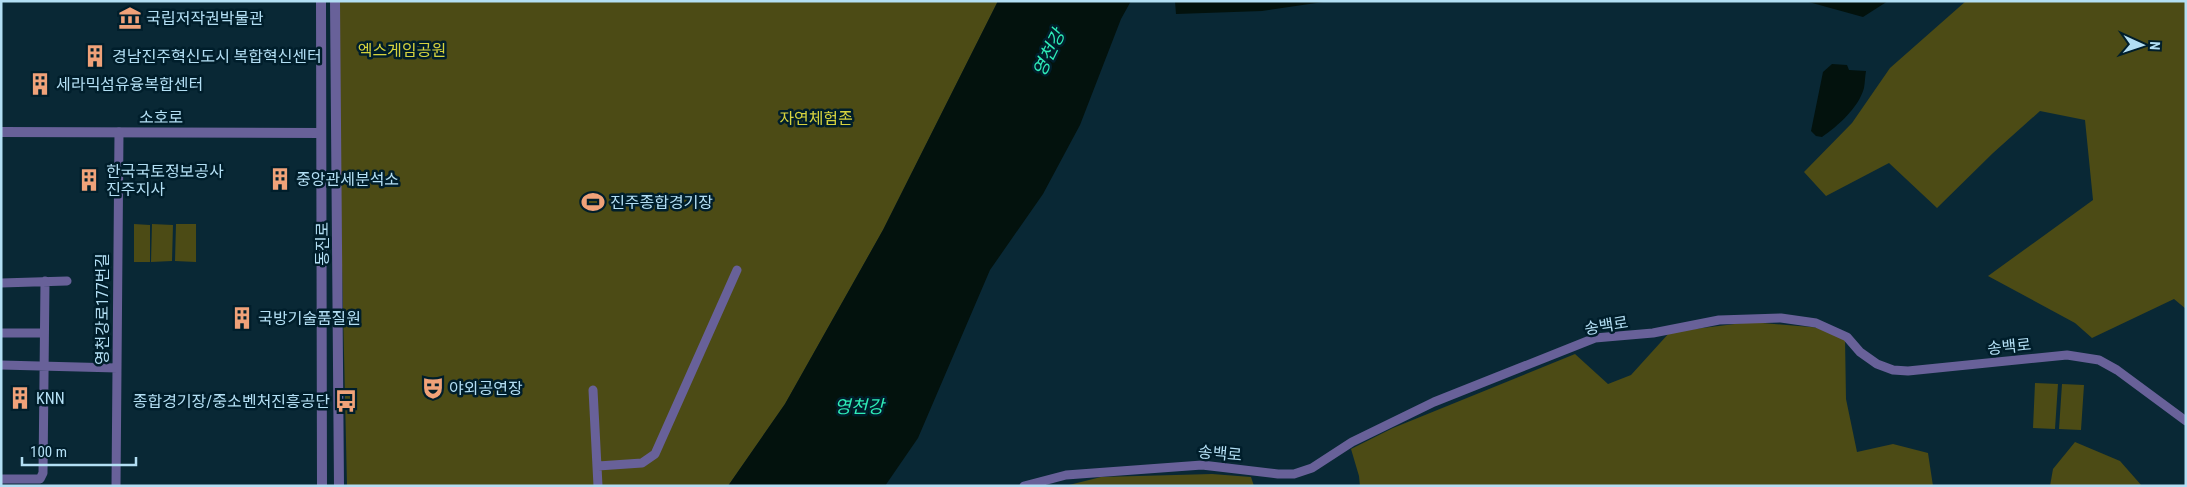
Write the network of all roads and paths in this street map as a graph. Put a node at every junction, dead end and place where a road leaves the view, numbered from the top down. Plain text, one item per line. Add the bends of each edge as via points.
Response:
1 (321, 1) edge
2 (335, 1) edge
3 (1, 132) edge
4 (119, 132) junction
5 (321, 133) junction
6 (737, 270) dead end
7 (45, 281) junction
8 (67, 281) dead end
9 (1, 283) edge
10 (1, 334) edge
11 (44, 334) junction
12 (1, 365) edge
13 (44, 366) junction
14 (117, 368) junction
15 (593, 390) dead end
16 (2186, 421) edge
17 (598, 466) junction
18 (1, 479) edge
19 (116, 486) edge
20 (322, 486) edge
21 (339, 486) edge
22 (598, 486) edge
23 (1024, 486) edge

1 - 5 street, 동진로
2 - 21 street, 동진로
3 - 4 street, 소호로
4 - 5 street, 소호로
4 - 14 street, 영천강로177번길
5 - 20 street, 동진로
6 - 17 street via 655,454 642,464
7 - 8 street
7 - 9 street
7 - 11 street
10 - 11 street
11 - 13 street
12 - 13 street
13 - 14 street
13 - 18 street via 43,474 40,479
14 - 19 street, 영천강로177번길
15 - 17 street
16 - 23 street, 송백로 via 2099,360 2067,355 1893,370 1860,352 1848,337 1816,323 1746,318 1653,333 1595,338 1434,402 1352,442 1312,468 1294,474 1202,465 1066,475
17 - 22 street

